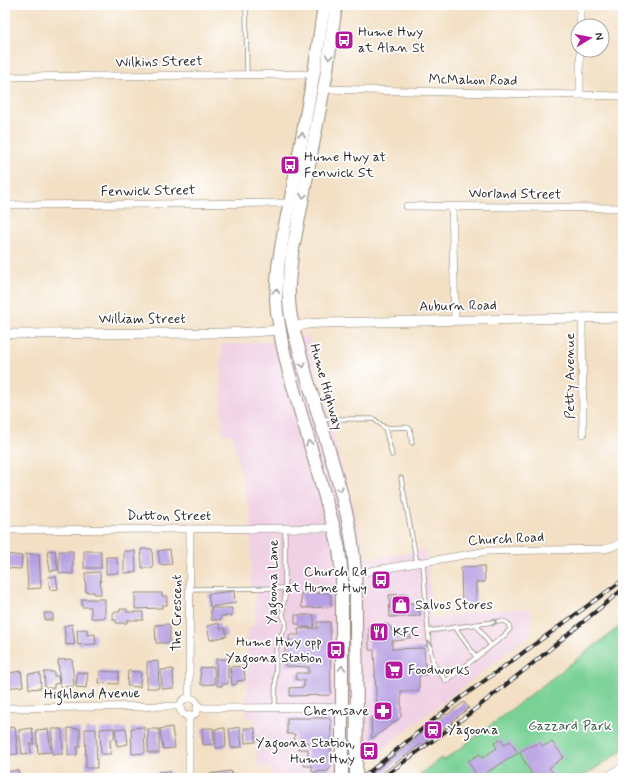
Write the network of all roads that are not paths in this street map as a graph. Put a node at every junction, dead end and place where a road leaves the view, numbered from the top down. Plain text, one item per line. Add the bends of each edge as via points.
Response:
1 (246, 5) edge
2 (324, 5) edge
3 (336, 5) edge
4 (580, 5) edge
5 (580, 18) edge
6 (580, 58) edge
7 (247, 74) junction
8 (314, 74) junction
9 (5, 77) edge
10 (323, 89) junction
11 (580, 95) junction
12 (623, 96) edge
13 (290, 202) junction
14 (5, 205) edge
15 (407, 206) dead end
16 (452, 206) junction
17 (623, 208) edge
18 (623, 317) edge
19 (582, 318) junction
20 (454, 320) junction
21 (294, 327) junction
22 (280, 330) junction
23 (5, 334) edge
24 (319, 419) junction
25 (386, 428) junction
26 (583, 434) dead end
27 (412, 443) dead end
28 (392, 455) dead end
29 (401, 478) dead end
30 (285, 528) junction
31 (334, 528) junction
32 (190, 529) junction
33 (5, 530) edge
34 (623, 540) edge
35 (420, 562) junction
36 (356, 574) junction
37 (342, 576) junction
38 (285, 588) junction
39 (190, 589) junction
40 (476, 624) junction
41 (455, 627) junction
42 (428, 631) junction
43 (491, 646) junction
44 (476, 657) junction
45 (189, 698) junction
46 (180, 706) junction
47 (198, 707) junction
48 (276, 707) junction
49 (341, 707) junction
50 (357, 707) junction
51 (5, 708) edge
52 (189, 716) junction
53 (623, 766) edge
54 (356, 777) edge
55 (189, 778) edge
56 (342, 778) edge
57 (605, 778) edge

1 - 7 lane
2 - 8 highway
3 -> 10 highway, Hume Highway
4 - 5 street
6 - 11 street
7 - 8 street, Wilkins Street
7 - 9 street, Wilkins Street
13 -> 8 highway
10 - 11 street, McMahon Road
10 -> 21 highway, Hume Highway via 292,254 289,297
11 - 12 street, McMahon Road
13 - 14 street, Fenwick Street
22 -> 13 highway via 276,287
15 - 16 street, Worland Street
16 - 17 street, Worland Street
16 - 20 street
18 - 19 main road, Auburn Road
19 - 20 main road, Auburn Road
19 - 26 street, Petty Avenue
20 - 21 main road, Auburn Road via 321,323
21 - 22 highway
21 -> 24 highway, Hume Highway
22 - 23 main road, William Street
31 -> 22 highway via 288,369
24 - 25 lane via 374,419
24 -> 36 highway, Hume Highway via 344,506
25 - 27 lane via 409,428
25 - 28 lane
29 - 35 lane
30 - 31 street, Dutton Street
30 - 32 street, Dutton Street
30 - 38 lane, Yagoona Lane
31 - 37 highway
32 - 33 street, Dutton Street
32 - 39 street, The Crescent
34 - 35 street, Church Road via 616,546 604,549 488,551
35 - 36 street, Church Road
35 - 42 lane
36 - 37 street, Church Road
36 - 50 highway, Hume Highway
49 -> 37 highway
38 - 39 lane
38 - 48 lane, Yagoona Lane via 283,616 286,623 276,651
39 - 45 street, The Crescent
40 - 41 lane
40 - 43 lane
40 -> 43 lane via 501,621 507,623 510,629 508,632
41 - 42 lane
41 - 44 lane
44 -> 42 lane via 446,681 433,660
43 - 44 lane
45 - 46 street via 184,699
45 - 47 street via 192,698
46 - 51 street, Highland Avenue
46 - 52 street via 183,714
47 - 48 street
47 - 52 street via 194,714
48 - 49 street
49 - 50 street
49 - 56 highway
50 - 54 highway, Hume Highway
52 - 55 street
53 - 57 street

